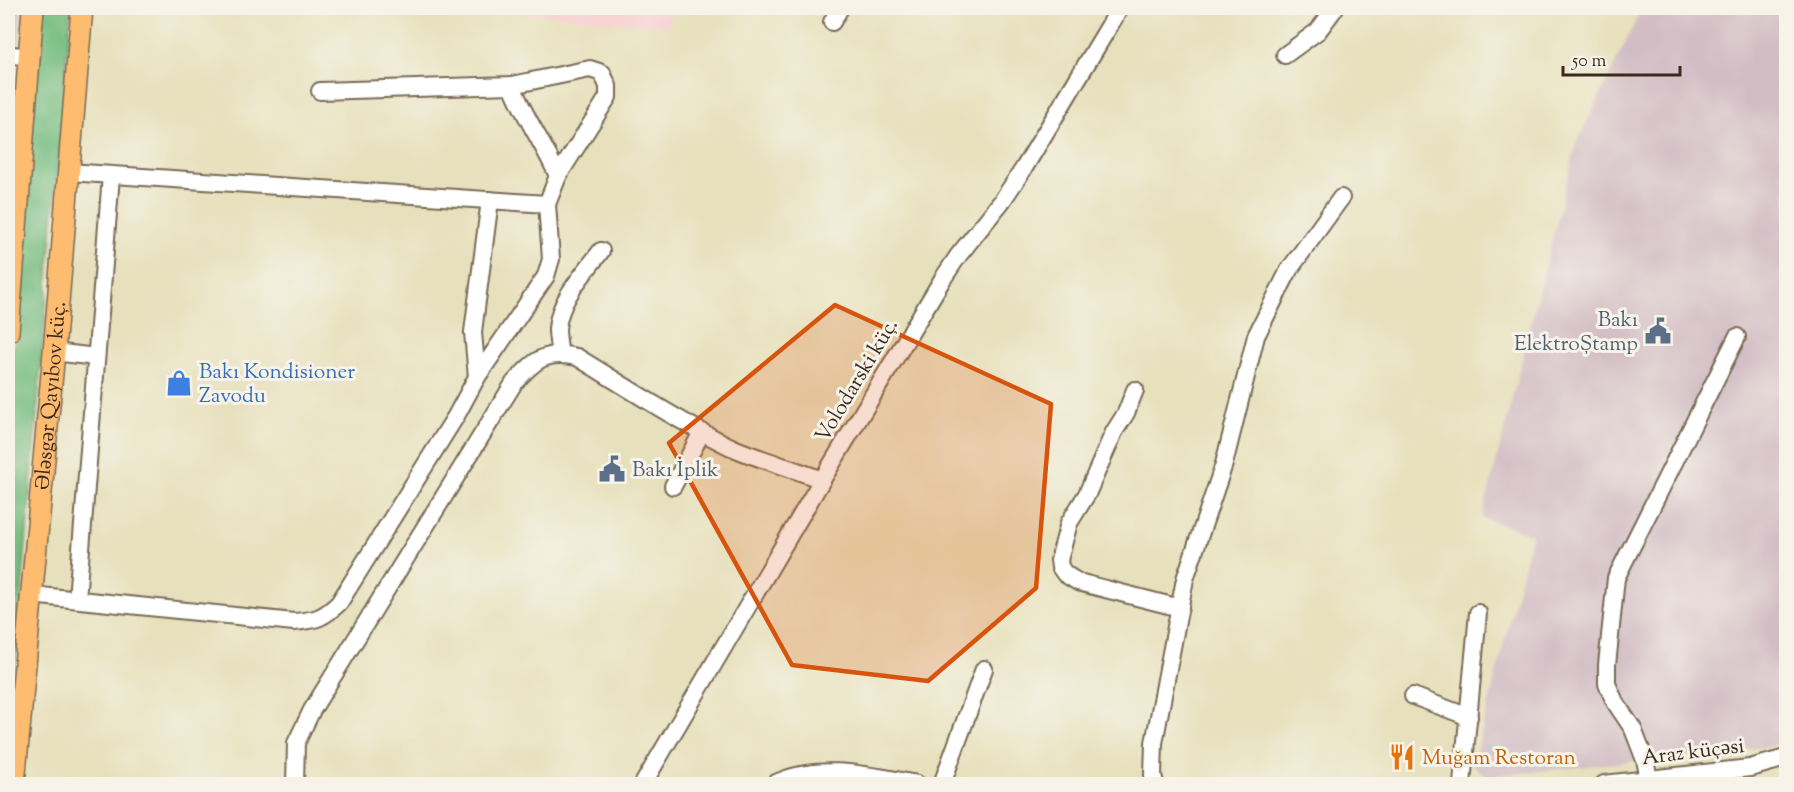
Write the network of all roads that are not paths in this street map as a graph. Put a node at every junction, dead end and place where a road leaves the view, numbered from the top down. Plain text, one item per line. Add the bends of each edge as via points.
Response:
1 (33, 8) edge
2 (82, 8) edge
3 (1120, 8) edge
4 (1335, 8) edge
5 (8, 55) edge
6 (1285, 55) dead end
7 (29, 56) junction
8 (512, 85) junction
9 (320, 91) dead end
10 (16, 112) edge
11 (68, 172) junction
12 (111, 176) junction
13 (558, 176) junction
14 (1341, 198) dead end
15 (490, 200) junction
16 (547, 204) junction
17 (601, 251) dead end
18 (8, 319) edge
19 (1737, 337) dead end
20 (54, 352) junction
21 (560, 353) junction
22 (96, 357) junction
23 (477, 377) junction
24 (1135, 390) dead end
25 (702, 432) junction
26 (822, 480) junction
27 (673, 486) dead end
28 (31, 595) junction
29 (77, 600) junction
30 (1180, 608) junction
31 (1478, 613) dead end
32 (984, 669) dead end
33 (1413, 696) dead end
34 (1468, 717) junction
35 (1786, 758) edge
36 (1648, 779) junction
37 (895, 783) edge
38 (14, 784) edge
39 (295, 784) edge
40 (643, 784) edge
41 (774, 784) edge
42 (917, 784) edge
43 (942, 784) edge
44 (1155, 784) edge
45 (1462, 784) edge
46 (1604, 784) edge

1 - 7 main road
2 - 11 main road, Ələsgər Qayıbov küç.
3 - 26 street, Volodarski küç. via 1024,168 958,256
4 - 6 street via 1318,31
5 - 7 street
7 - 10 main road
8 - 9 street
8 - 13 street
8 - 13 street via 590,69 602,73 608,97
10 - 18 main road
11 - 12 street
11 - 20 main road, Ələsgər Qayıbov küç.
12 - 15 street
12 - 22 street
13 - 16 street
14 - 30 street via 1289,270 1256,336 1224,464 1185,579
15 - 16 street
15 - 23 street via 473,332
16 - 23 street via 551,259 546,276
17 - 21 street via 570,292 560,313
19 - 36 street via 1616,578 1607,684 1633,729
20 - 22 street
20 - 28 main road, Ələsgər Qayıbov küç.
21 - 25 street via 577,357
21 - 39 street via 542,357 514,383 318,700 296,743
22 - 29 street
23 - 29 street via 339,603 326,615 294,622
24 - 30 street via 1087,495 1069,523 1060,567 1077,582
25 - 26 street via 772,464
25 - 27 street
26 - 40 street, Volodarski küç.
28 - 29 street
28 - 38 main road, Ələsgər Qayıbov küç.
30 - 44 street via 1154,743
31 - 34 street
32 - 43 street
33 - 34 street
34 - 45 street
35 - 36 street, Araz küçəsi via 1750,768
36 - 46 street, Araz küçəsi
37 - 41 street via 855,774 799,774
37 - 42 street

